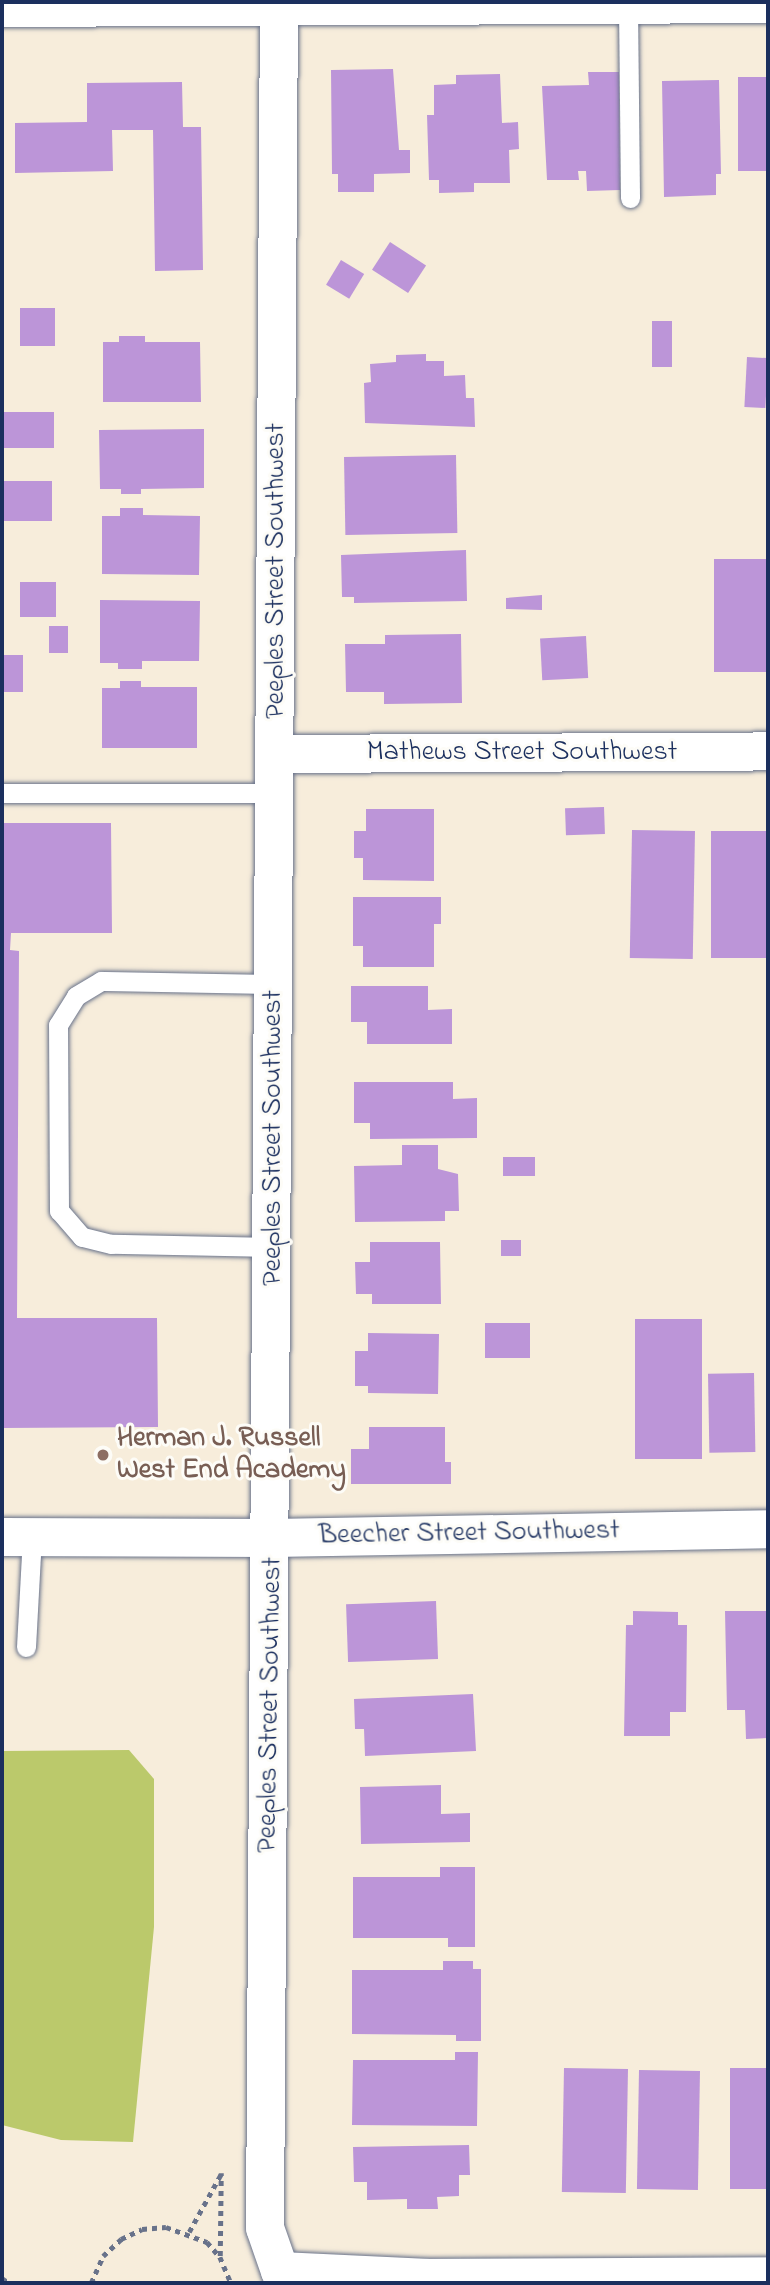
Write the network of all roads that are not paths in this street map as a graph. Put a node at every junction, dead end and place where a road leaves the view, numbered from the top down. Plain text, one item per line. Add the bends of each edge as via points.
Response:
1 (279, 4) edge
2 (768, 4) edge
3 (628, 5) junction
4 (2, 8) edge
5 (630, 198) dead end
6 (768, 751) edge
7 (276, 754) junction
8 (2, 793) edge
9 (276, 793) junction
10 (275, 984) junction
11 (274, 1247) junction
12 (768, 1529) edge
13 (17, 1537) edge
14 (272, 1538) junction
15 (26, 1647) dead end
16 (768, 2276) edge
17 (430, 2281) edge

1 - 3 street
1 - 4 street
1 - 7 street, Peeples Street Southwest
2 - 3 street
3 - 5 lane
6 - 7 street, Mathews Street Southwest
7 - 9 street, Peeples Street Southwest
8 - 9 lane
9 - 10 street, Peeples Street Southwest
10 - 11 street, Peeples Street Southwest
10 - 11 lane via 101,981 76,996 58,1025 60,1212 82,1237 111,1244
11 - 14 street, Peeples Street Southwest
12 - 14 street, Beecher Street Southwest
13 - 14 street, Beecher Street Southwest
13 - 15 lane
14 - 17 street, Peeples Street Southwest via 265,2228 280,2271
16 - 17 street

